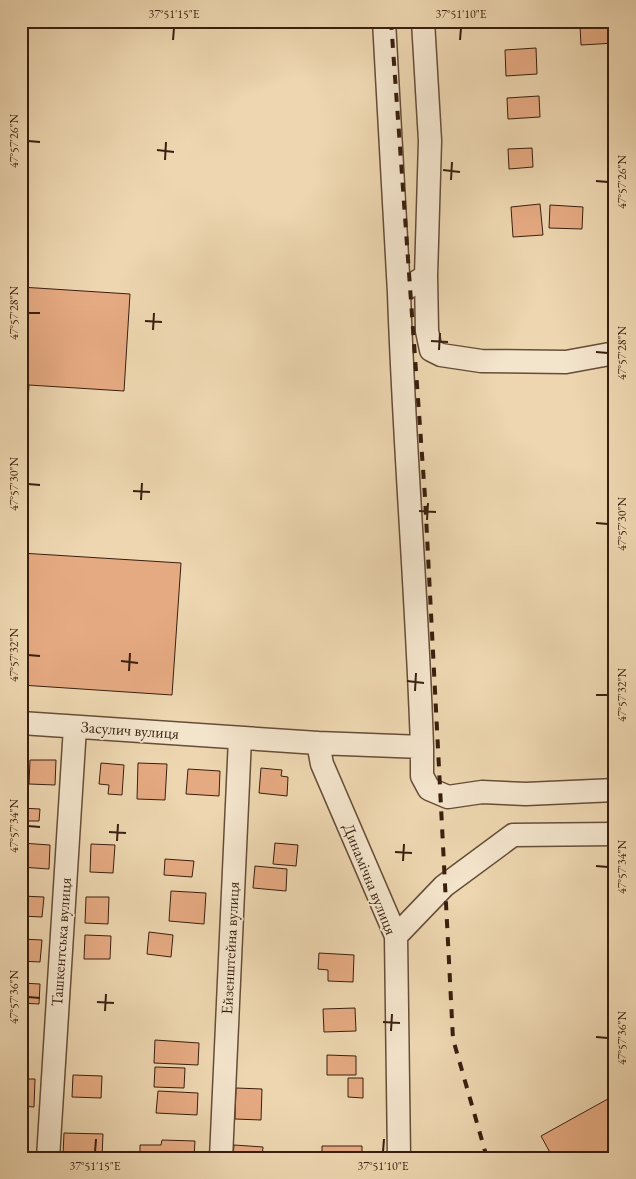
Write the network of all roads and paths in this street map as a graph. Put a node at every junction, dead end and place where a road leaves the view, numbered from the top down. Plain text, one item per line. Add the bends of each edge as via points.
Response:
1 (384, 21) edge
2 (423, 21) edge
3 (426, 276) junction
4 (399, 293) junction
5 (615, 353) edge
6 (21, 723) edge
7 (75, 726) junction
8 (240, 738) junction
9 (318, 743) junction
10 (422, 747) junction
11 (615, 790) edge
12 (615, 834) edge
13 (396, 936) junction
14 (48, 1158) edge
15 (221, 1158) edge
16 (399, 1158) edge

1 - 4 street
2 - 3 street via 430,141
3 - 4 street
3 - 5 street via 427,331 432,350 441,355 480,361 566,362
4 - 10 street
6 - 7 street, Засулич вулиця
7 - 8 street, Засулич вулиця
7 - 14 street, Ташкентська вулиця
8 - 9 street
8 - 15 street, Ейзенштейна вулиця
9 - 10 street
9 - 13 street, Динамічна вулиця via 322,764
10 - 11 street via 422,776 429,789 448,797 482,792 526,794
12 - 13 street via 513,835 444,886
13 - 16 street, Динамічна вулиця

